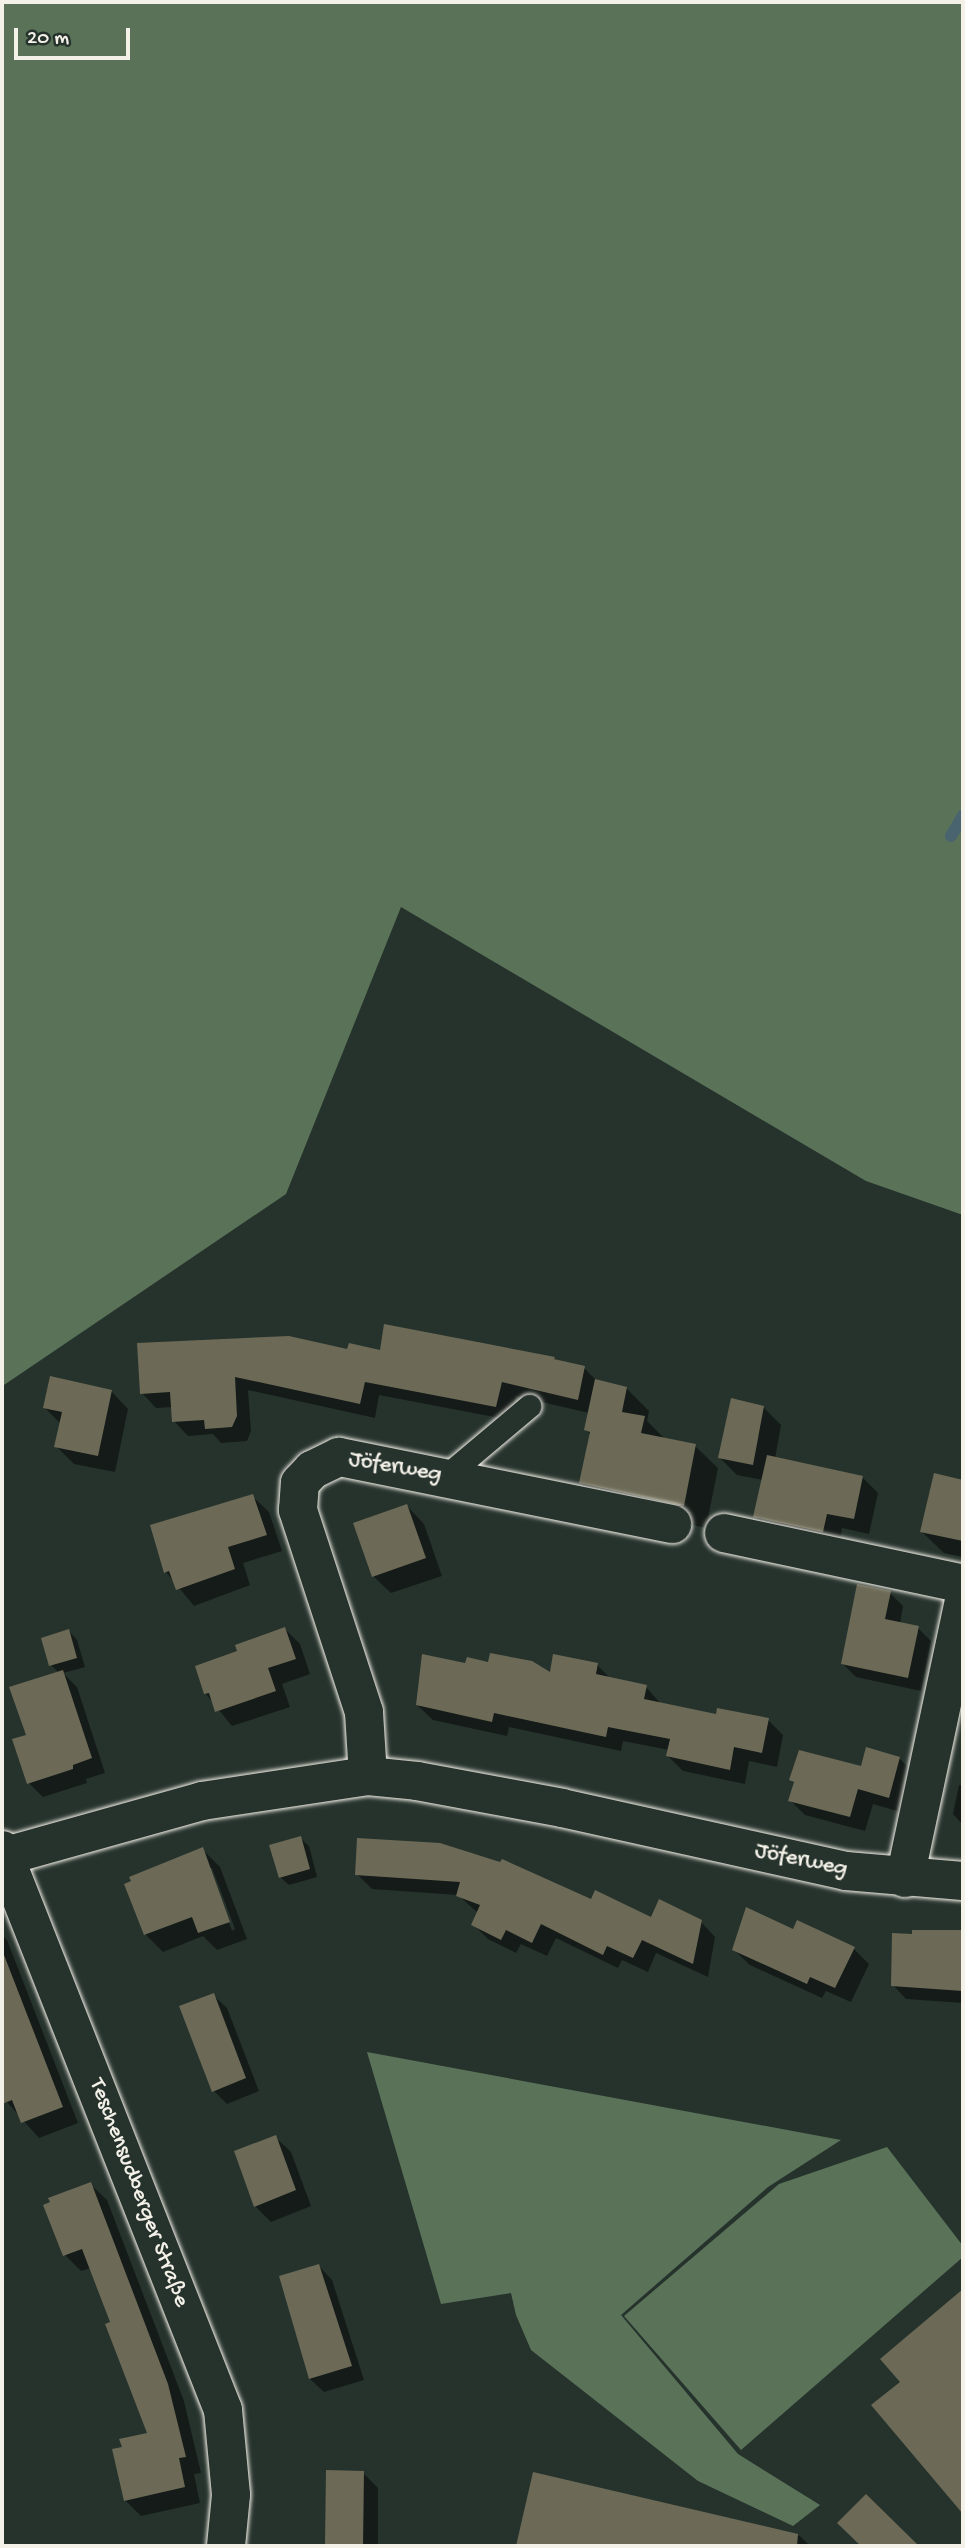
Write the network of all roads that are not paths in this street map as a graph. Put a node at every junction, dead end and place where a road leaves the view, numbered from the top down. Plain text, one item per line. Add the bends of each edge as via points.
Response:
1 (529, 1406) dead end
2 (446, 1476) junction
3 (672, 1524) dead end
4 (724, 1533) dead end
5 (963, 1584) edge
6 (963, 1604) edge
7 (368, 1776) junction
8 (3, 1855) edge
9 (905, 1878) junction
10 (963, 1881) edge
11 (226, 2546) edge

1 - 2 lane
2 - 3 street, Jöferweg
2 - 7 street, Jöferweg via 339,1457 312,1470 300,1483 298,1510 363,1712
4 - 5 street
6 - 9 street
7 - 8 street, Jöferweg via 202,1801
7 - 9 street, Jöferweg via 562,1808 846,1871
8 - 11 street, Teschensudberger Straße via 223,2410 231,2495
9 - 10 street, Jöferweg

